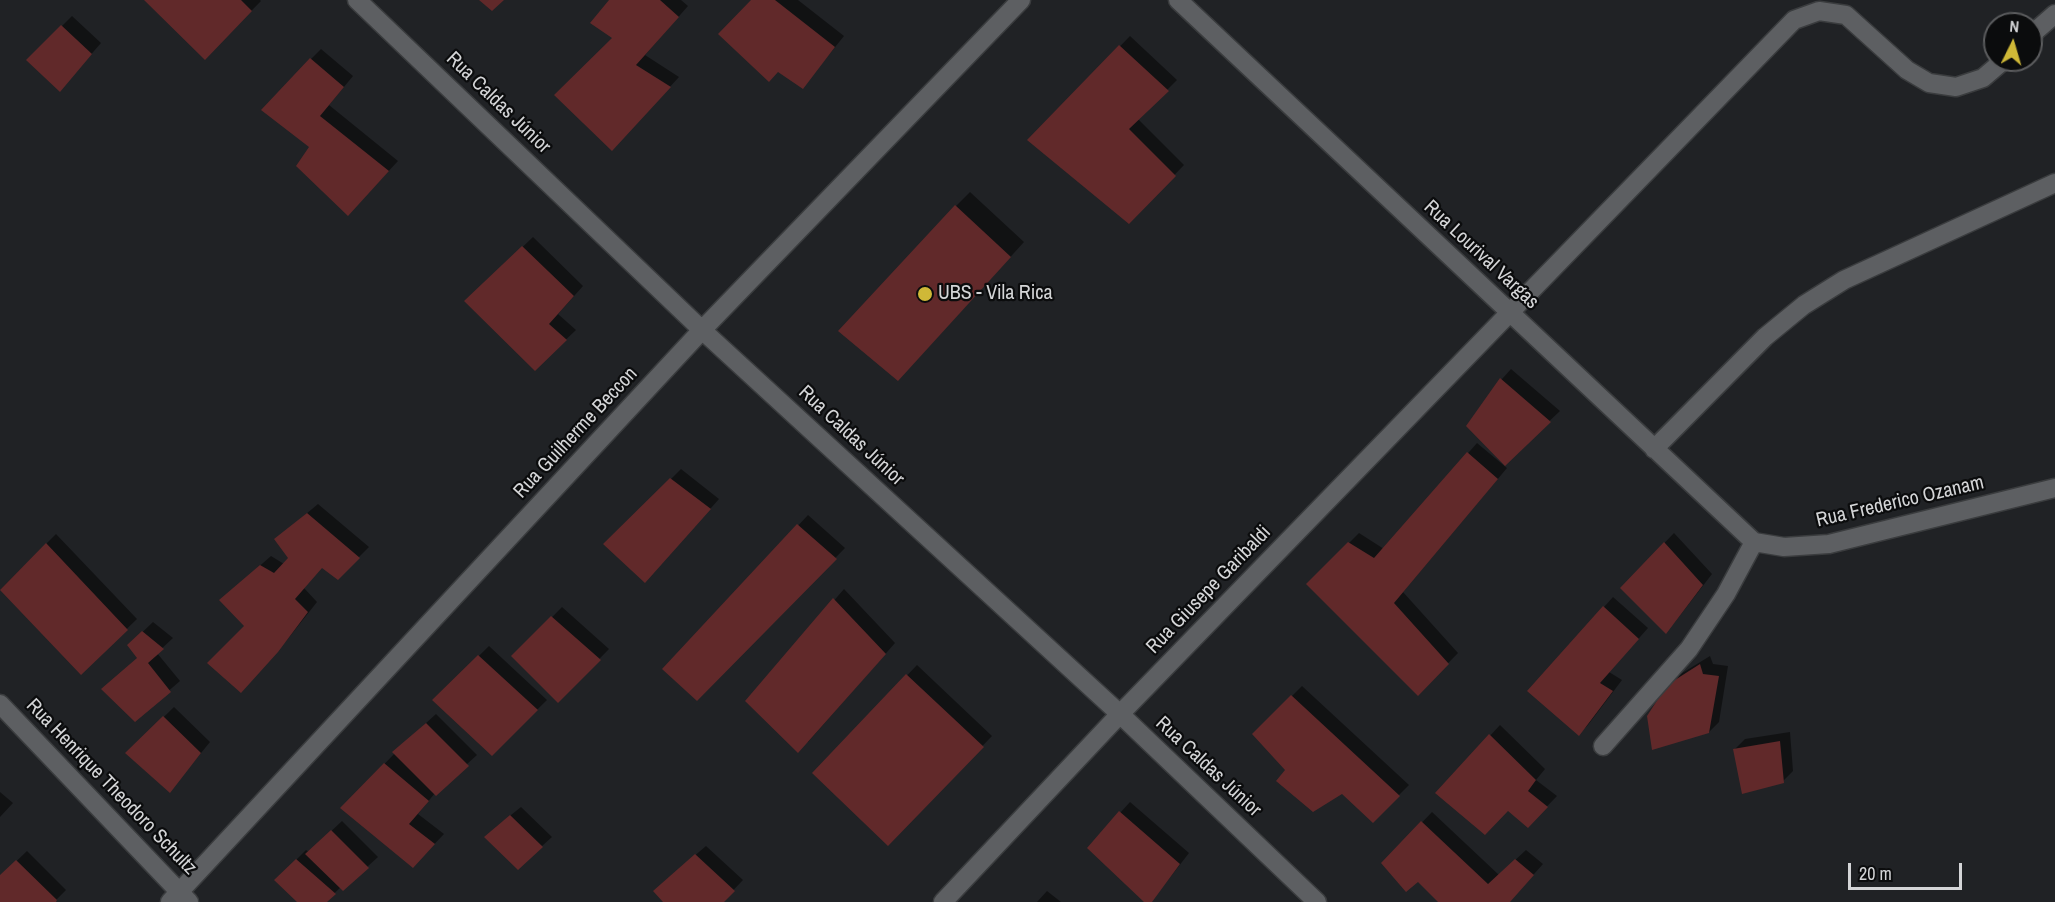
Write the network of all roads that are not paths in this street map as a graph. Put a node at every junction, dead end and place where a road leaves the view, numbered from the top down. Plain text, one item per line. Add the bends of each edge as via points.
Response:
1 (357, 0) edge
2 (1021, 0) edge
3 (1178, 0) edge
4 (2055, 14) edge
5 (2043, 24) edge
6 (1990, 72) edge
7 (2055, 183) edge
8 (1511, 313) junction
9 (702, 330) junction
10 (1654, 449) junction
11 (2055, 488) edge
12 (1754, 542) junction
13 (0, 704) edge
14 (1120, 714) junction
15 (1603, 746) dead end
16 (180, 899) edge
17 (943, 902) edge
18 (1317, 902) edge

1 - 9 street, Rua Caldas Júnior
2 - 9 street, Rua Guilherme Beccon
3 - 8 street, Rua Lourival Vargas
4 - 5 street
6 - 8 street, Rua Giusepe Garibaldi via 1956,87 1929,83 1907,70 1846,15 1819,10 1794,20
7 - 10 street via 1844,280 1804,304 1765,337
8 - 10 street, Rua Lourival Vargas
8 - 14 street, Rua Giusepe Garibaldi
9 - 14 street, Rua Caldas Júnior
9 - 16 street, Rua Guilherme Beccon
10 - 12 street, Rua Lourival Vargas
11 - 12 street, Rua Frederico Ozanam via 1829,544 1784,547
12 - 15 street via 1726,594 1689,649
13 - 16 street, Rua Henrique Theodoro Schultz
14 - 17 street, Rua Giusepe Garibaldi
14 - 18 street, Rua Caldas Júnior

